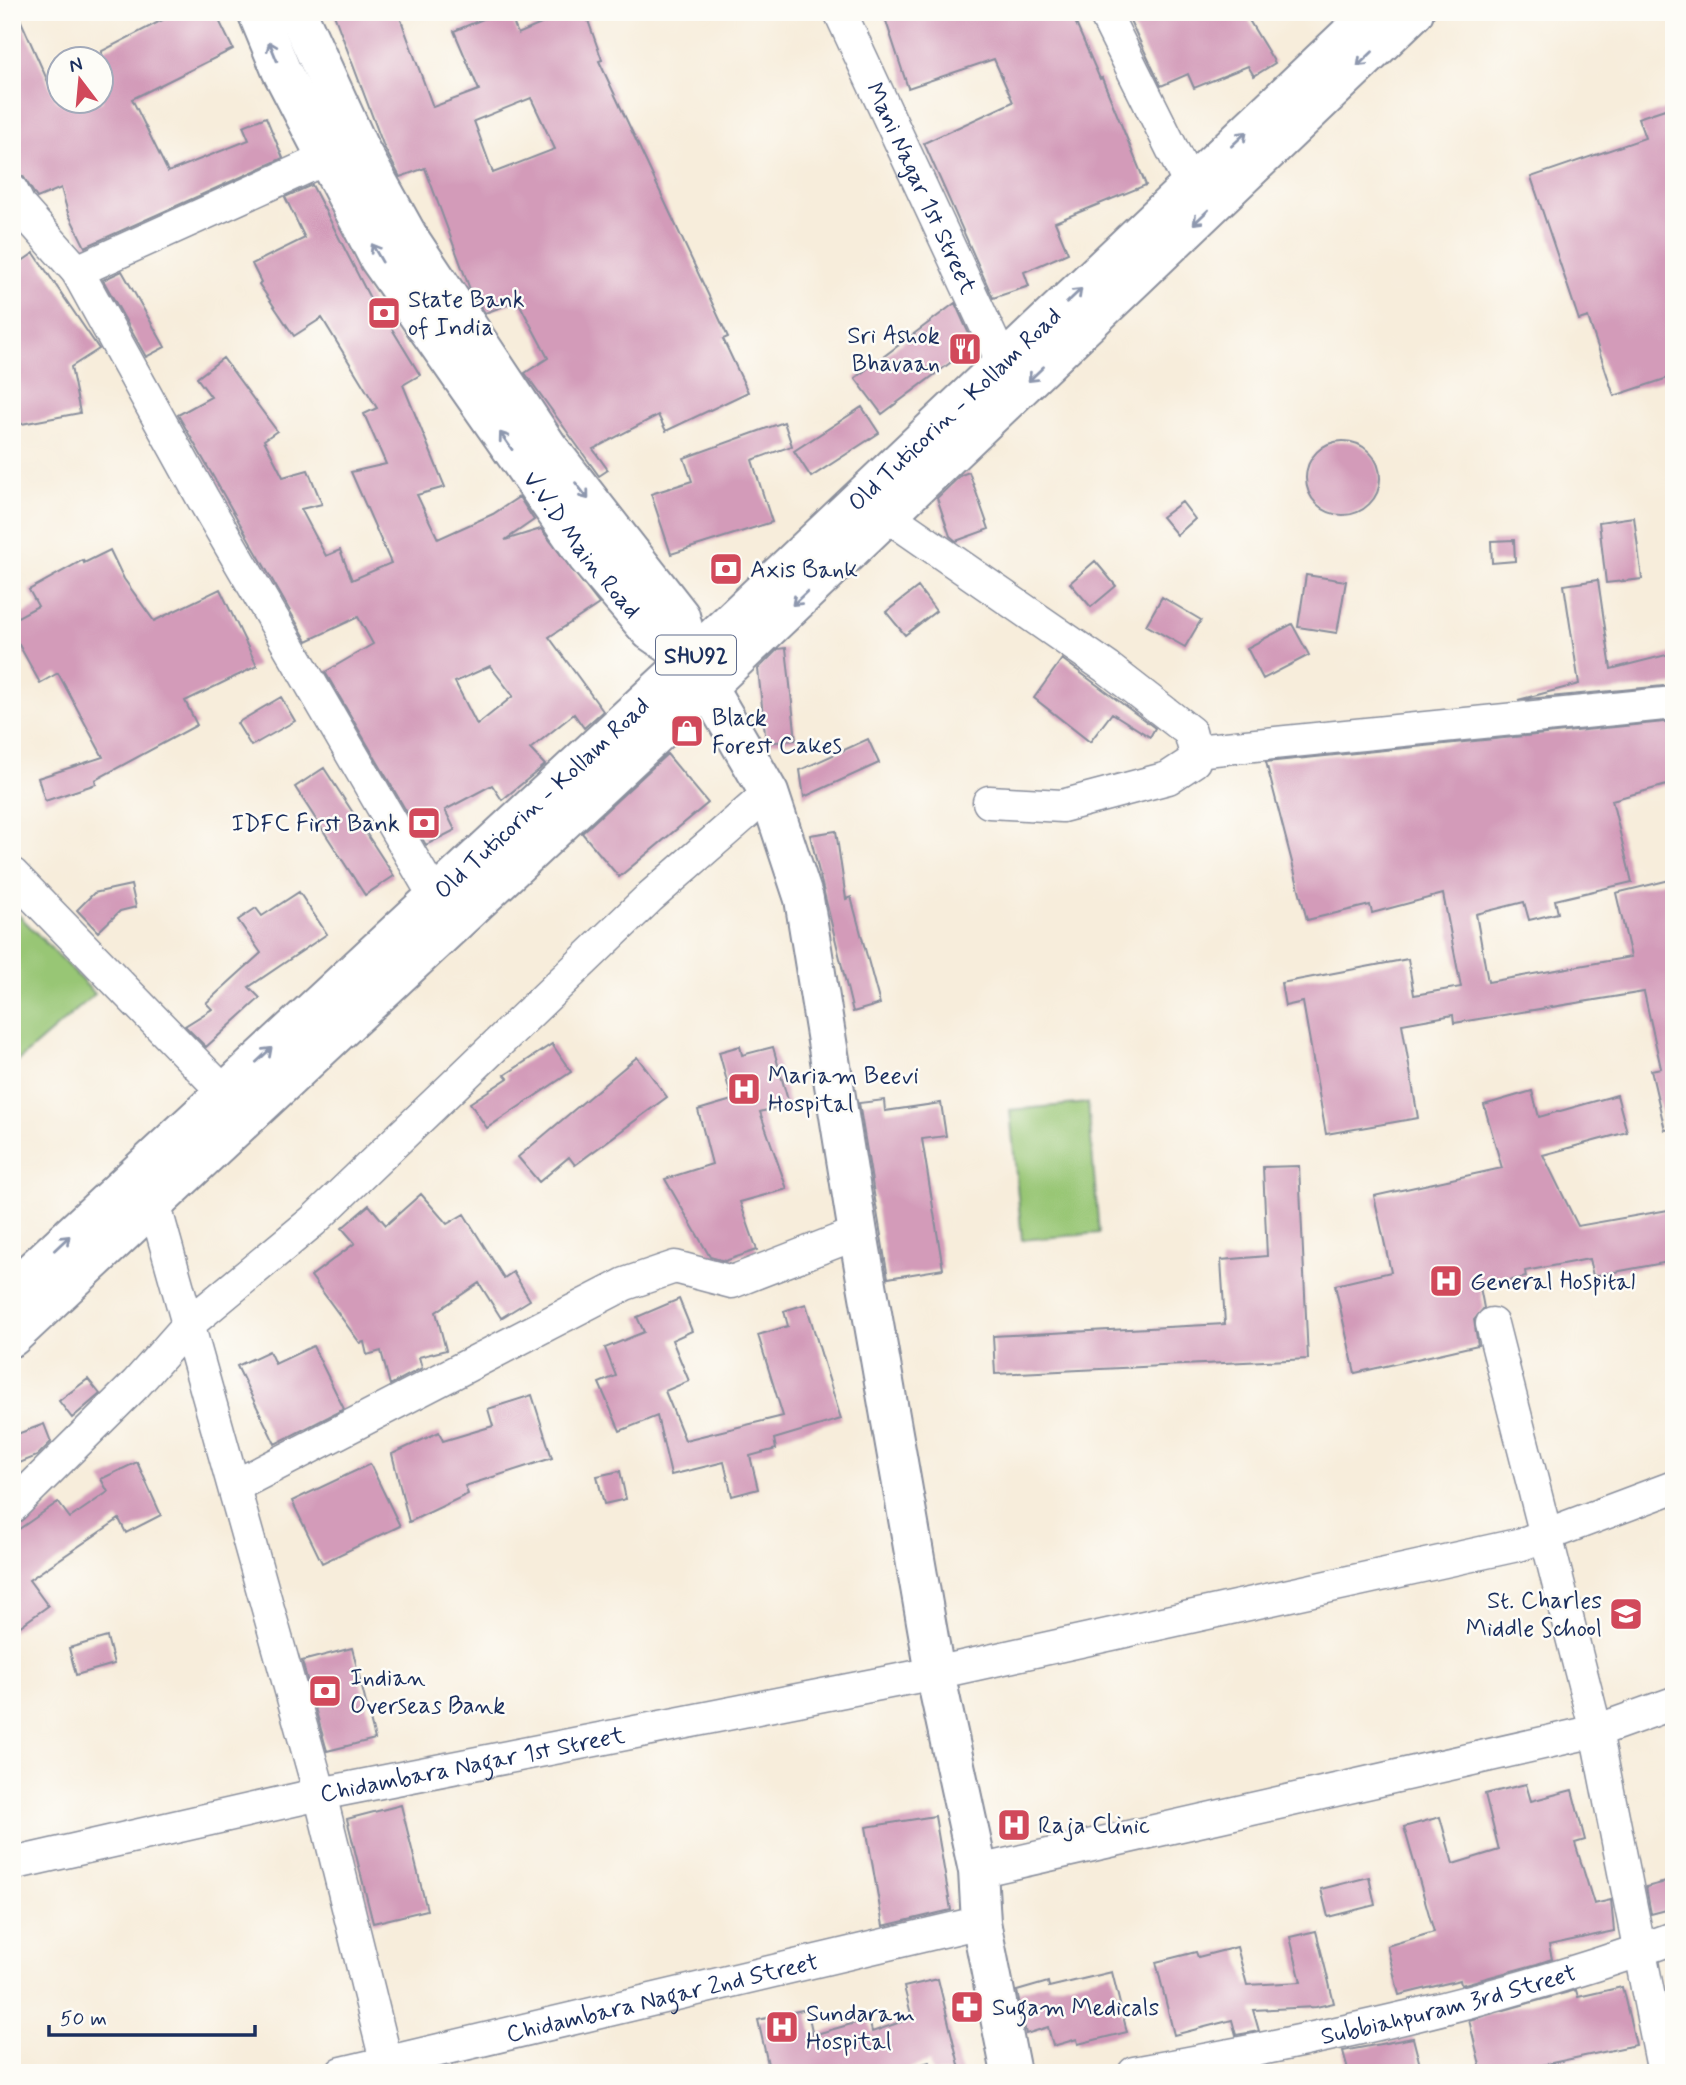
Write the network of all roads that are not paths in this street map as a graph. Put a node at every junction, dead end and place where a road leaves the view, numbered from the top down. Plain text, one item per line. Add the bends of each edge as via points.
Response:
1 (257, 12) edge
2 (297, 12) edge
3 (840, 12) edge
4 (1104, 12) edge
5 (1415, 12) edge
6 (1367, 15) edge
7 (343, 153) junction
8 (1190, 186) junction
9 (12, 191) edge
10 (77, 271) junction
11 (1003, 363) junction
12 (875, 506) junction
13 (699, 673) junction
14 (1674, 703) edge
15 (1195, 751) junction
16 (769, 793) junction
17 (989, 802) dead end
18 (12, 874) edge
19 (435, 897) junction
20 (223, 1093) junction
21 (144, 1167) junction
22 (155, 1205) junction
23 (858, 1233) junction
24 (12, 1290) edge
25 (190, 1323) junction
26 (1492, 1324) dead end
27 (12, 1337) edge
28 (235, 1486) junction
29 (1674, 1487) edge
30 (12, 1507) edge
31 (1546, 1535) junction
32 (935, 1673) junction
33 (1674, 1703) edge
34 (1596, 1731) junction
35 (320, 1794) junction
36 (12, 1864) edge
37 (978, 1871) junction
38 (981, 1922) junction
39 (1674, 1938) edge
40 (1639, 1951) junction
41 (388, 2068) edge
42 (342, 2073) edge
43 (1011, 2073) edge
44 (1134, 2073) edge
45 (1664, 2073) edge

7 -> 1 main road, V.V.D Main Road via 281,71
2 - 7 main road, V.V.D Main Road
3 - 11 street, Mani Nagar 1st Street
4 - 8 street
5 -> 12 main road
8 -> 6 main road, Old Tuticorin - Kollam Road / SHU92
7 - 10 street
7 - 13 main road, V.V.D Main Road via 379,258 587,557 650,631
11 -> 8 main road, Old Tuticorin - Kollam Road / SHU92
9 - 10 street via 20,207
10 - 19 street via 202,497
11 - 12 main road, Old Tuticorin - Kollam Road / SHU92
12 - 13 main road, Old Tuticorin - Kollam Road / SHU92
12 - 15 street via 1141,693 1190,732
13 - 16 main road
13 - 19 main road, Old Tuticorin - Kollam Road / SHU92
13 - 22 main road
14 - 15 street
15 - 17 street via 1194,761 1168,778 1114,794 1062,806
16 - 23 main road via 804,900
16 - 25 street via 650,897 313,1221
18 - 20 street
20 -> 19 main road, Old Tuticorin - Kollam Road / SHU92
20 - 21 main road, Old Tuticorin - Kollam Road / SHU92
21 - 22 street
24 -> 21 main road, Old Tuticorin - Kollam Road / SHU92
22 - 25 street
22 - 27 main road
23 - 28 street via 732,1282 675,1267 625,1284
23 - 32 main road
25 - 28 street
25 - 30 street via 136,1384
26 - 31 street
28 - 35 street
29 - 31 street, Chidambara Nagar 1st Street
31 - 32 street, Chidambara Nagar 1st Street via 1508,1548
31 - 34 street
32 - 35 street, Chidambara Nagar 1st Street
32 - 37 main road
33 - 34 street
34 - 37 street
34 - 40 street
35 - 36 street, Chidambara Nagar 1st Street
35 - 41 street
37 - 38 main road
38 - 41 street, Chidambara Nagar 2nd Street
38 - 43 main road
39 - 40 street, Subbiahpuram 3rd Street
40 - 44 street, Subbiahpuram 3rd Street via 1301,2042
40 - 45 street
41 - 42 street, Chidambara Nagar 2nd Street

